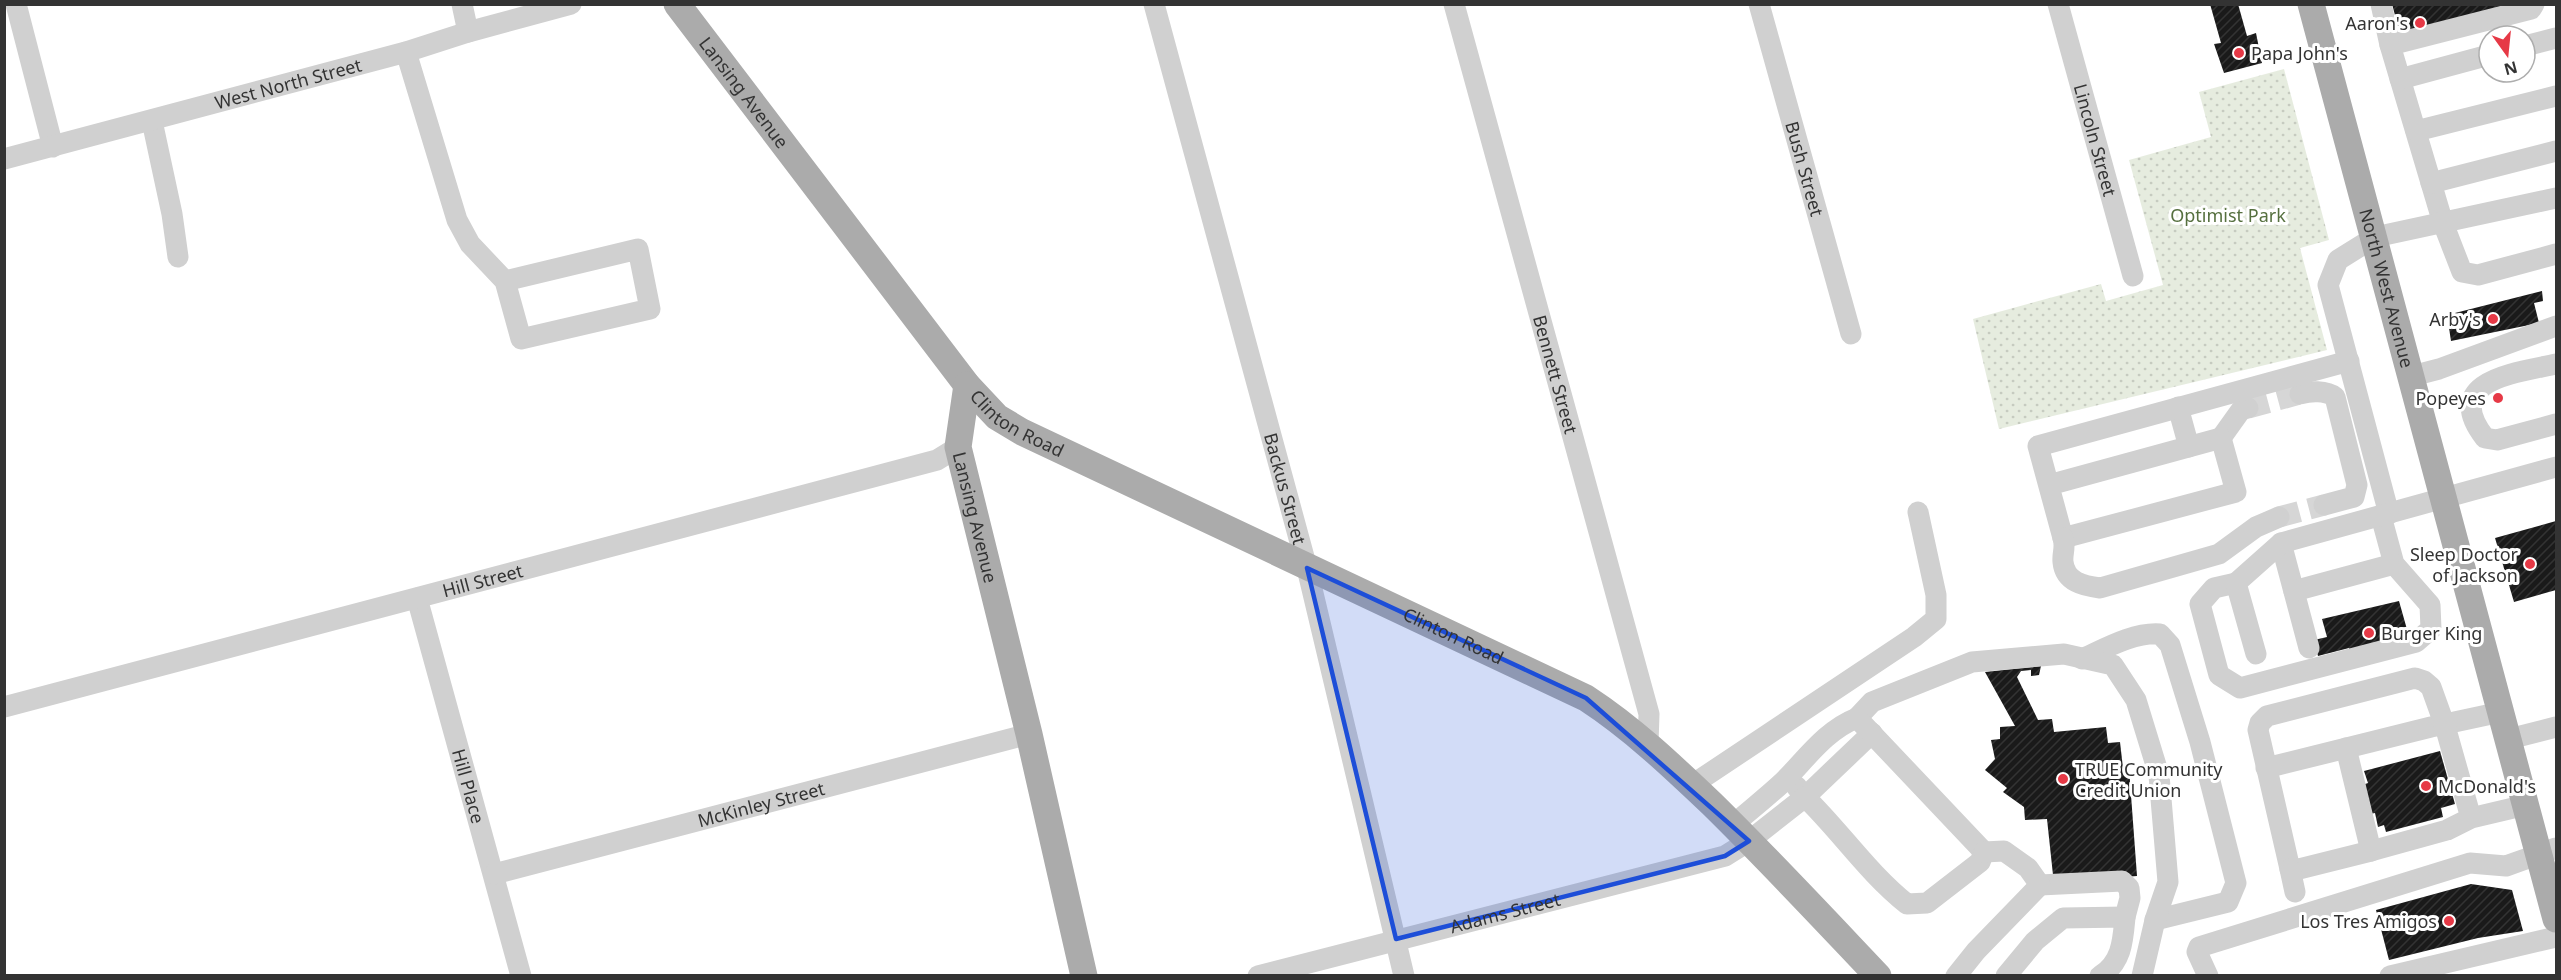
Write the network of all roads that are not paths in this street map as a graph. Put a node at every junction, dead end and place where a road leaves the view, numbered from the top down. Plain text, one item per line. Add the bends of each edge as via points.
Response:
1 (16, 4) edge
2 (462, 4) edge
3 (571, 4) edge
4 (677, 4) edge
5 (1154, 4) edge
6 (1759, 4) edge
7 (2058, 4) edge
8 (2312, 4) edge
9 (2381, 4) edge
10 (2534, 4) edge
11 (1459, 6) edge
12 (513, 12) edge
13 (468, 32) junction
14 (2556, 38) edge
15 (2537, 43) edge
16 (2390, 45) junction
17 (406, 52) junction
18 (2477, 59) edge
19 (2400, 79) junction
20 (2556, 96) edge
21 (152, 121) junction
22 (2415, 131) junction
23 (53, 147) junction
24 (2556, 151) edge
25 (4, 159) edge
26 (2431, 183) junction
27 (2556, 198) edge
28 (2443, 223) junction
29 (2375, 237) junction
30 (2556, 254) edge
31 (178, 257) dead end
32 (2133, 276) dead end
33 (505, 281) junction
34 (2556, 326) edge
35 (1851, 334) dead end
36 (2349, 361) junction
37 (2556, 364) edge
38 (2556, 373) edge
39 (2412, 376) junction
40 (967, 385) junction
41 (2479, 387) junction
42 (2301, 401) tunnel mouth
43 (2178, 407) junction
44 (2556, 424) edge
45 (958, 447) junction
46 (2188, 447) junction
47 (2556, 468) edge
48 (2049, 485) junction
49 (2445, 498) junction
50 (2323, 499) tunnel mouth
51 (2277, 511) tunnel mouth
52 (1917, 512) dead end
53 (2385, 515) junction
54 (2281, 543) junction
55 (2064, 544) junction
56 (2394, 564) junction
57 (1307, 568) junction
58 (2236, 583) junction
59 (2294, 591) junction
60 (417, 598) junction
61 (2308, 648) dead end
62 (2256, 654) dead end
63 (2082, 658) junction
64 (4, 707) edge
65 (2501, 712) junction
66 (1857, 718) junction
67 (2445, 726) junction
68 (2556, 728) edge
69 (1872, 733) junction
70 (1029, 734) junction
71 (2509, 739) junction
72 (1648, 744) junction
73 (2346, 748) junction
74 (2266, 768) junction
75 (1788, 777) junction
76 (1692, 785) junction
77 (1805, 797) junction
78 (2526, 805) junction
79 (2471, 818) junction
80 (1741, 833) junction
81 (2371, 851) junction
82 (2548, 851) edge
83 (1984, 852) junction
84 (2290, 869) junction
85 (494, 874) junction
86 (2040, 885) junction
87 (2295, 892) dead end
88 (2125, 917) junction
89 (2556, 919) edge
90 (2155, 920) junction
91 (2556, 937) edge
92 (1396, 939) junction
93 (521, 975) edge
94 (1084, 975) edge
95 (1258, 975) edge
96 (1404, 975) edge
97 (1878, 975) edge
98 (1958, 975) edge
99 (2006, 975) edge
100 (2100, 975) edge
101 (2142, 975) edge
102 (2208, 975) edge
103 (2390, 975) edge

1 - 23 street
2 - 13 street
3 - 12 street, West North Street
4 - 40 main road, Lansing Avenue
5 - 57 street, Backus Street
6 - 35 street, Bush Street
7 - 32 street, Lincoln Street
8 - 29 main road, North West Avenue
9 - 16 street
10 - 16 street via 2531,9
11 - 72 street, Bennett Street via 1649,714
12 - 13 street, West North Street
13 - 17 street, West North Street
14 - 15 street
16 - 19 street
17 - 21 street, West North Street
17 - 33 street via 457,220 470,244
18 - 19 street
19 - 22 street
20 - 22 street
21 - 23 street, West North Street
21 - 31 street
22 - 26 street
23 - 25 street, West North Street
24 - 26 street
26 - 28 street
27 - 28 street
28 - 29 street
28 - 30 street via 2462,272 2478,275
29 - 36 street via 2338,260 2328,285
29 - 39 main road, North West Avenue
33 - 33 street via 521,339 650,309 638,249
34 - 39 street
36 - 43 street
36 - 53 street
37 - 41 street via 2496,378
38 - 41 street via 2495,388
39 - 49 main road, North West Avenue
40 - 45 main road, Lansing Avenue
40 - 57 main road, Clinton Road via 997,417 1022,432
41 - 44 street via 2470,407 2474,423 2485,438 2497,440
42 - 50 street via 2321,392 2335,397 2357,485 2354,497
43 - 46 street
43 - 48 street via 2038,446
45 - 60 street, Hill Street via 938,460
45 - 70 main road, Lansing Avenue
46 - 48 street
46 - 55 street via 2238,422 2236,492
47 - 49 street
48 - 55 street
49 - 53 street
49 - 65 main road, North West Avenue
51 - 55 street via 2219,554 2100,588 2081,586 2069,576 2063,561
52 - 76 street via 1936,595 1936,619
53 - 54 street
53 - 56 street
54 - 58 street
54 - 59 street
56 - 58 street via 2430,605 2431,629 2416,642 2241,688 2219,675 2200,604 2214,588
56 - 59 street
57 - 72 main road, Clinton Road via 1586,698
57 - 92 street, Backus Street
58 - 62 street
59 - 61 street
60 - 64 street, Hill Street
60 - 85 street, Hill Place
63 - 66 street via 2064,654 1972,662 1872,702
63 - 90 street via 2113,665 2136,700 2159,775 2168,882
63 - 90 street via 2150,633 2160,634 2170,645 2200,742 2236,883 2228,902
65 - 67 street
65 - 71 main road, North West Avenue
66 - 69 street
66 - 75 street via 1843,724 1817,746
67 - 73 street
67 - 74 street via 2431,687 2415,678 2268,716 2258,730
67 - 79 street
68 - 71 street
69 - 77 street
69 - 83 street
70 - 85 street, McKinley Street
70 - 94 main road, Lansing Avenue
71 - 78 main road, North West Avenue
72 - 76 main road, Clinton Road
73 - 74 street
73 - 81 street
74 - 84 street
75 - 77 street
75 - 80 street
76 - 80 main road, Clinton Road
77 - 80 street
77 - 83 street via 1835,826 1868,869 1907,904 1927,903 1980,862
78 - 79 street
78 - 82 main road, North West Avenue
79 - 81 street via 2447,830
80 - 92 street, Adams Street via 1725,856
80 - 97 main road, Clinton Road
81 - 84 street
82 - 89 main road, North West Avenue
82 - 102 street via 2506,866 2470,863 2199,947 2197,952
83 - 86 street via 2004,851 2028,868
84 - 87 street
85 - 93 street, Hill Place
86 - 88 street via 2122,881 2129,888 2130,898
86 - 98 street
88 - 99 street via 2062,918 2035,941
88 - 100 street via 2122,949
90 - 101 street
91 - 103 street
92 - 95 street, Adams Street
92 - 96 street, Backus Street

